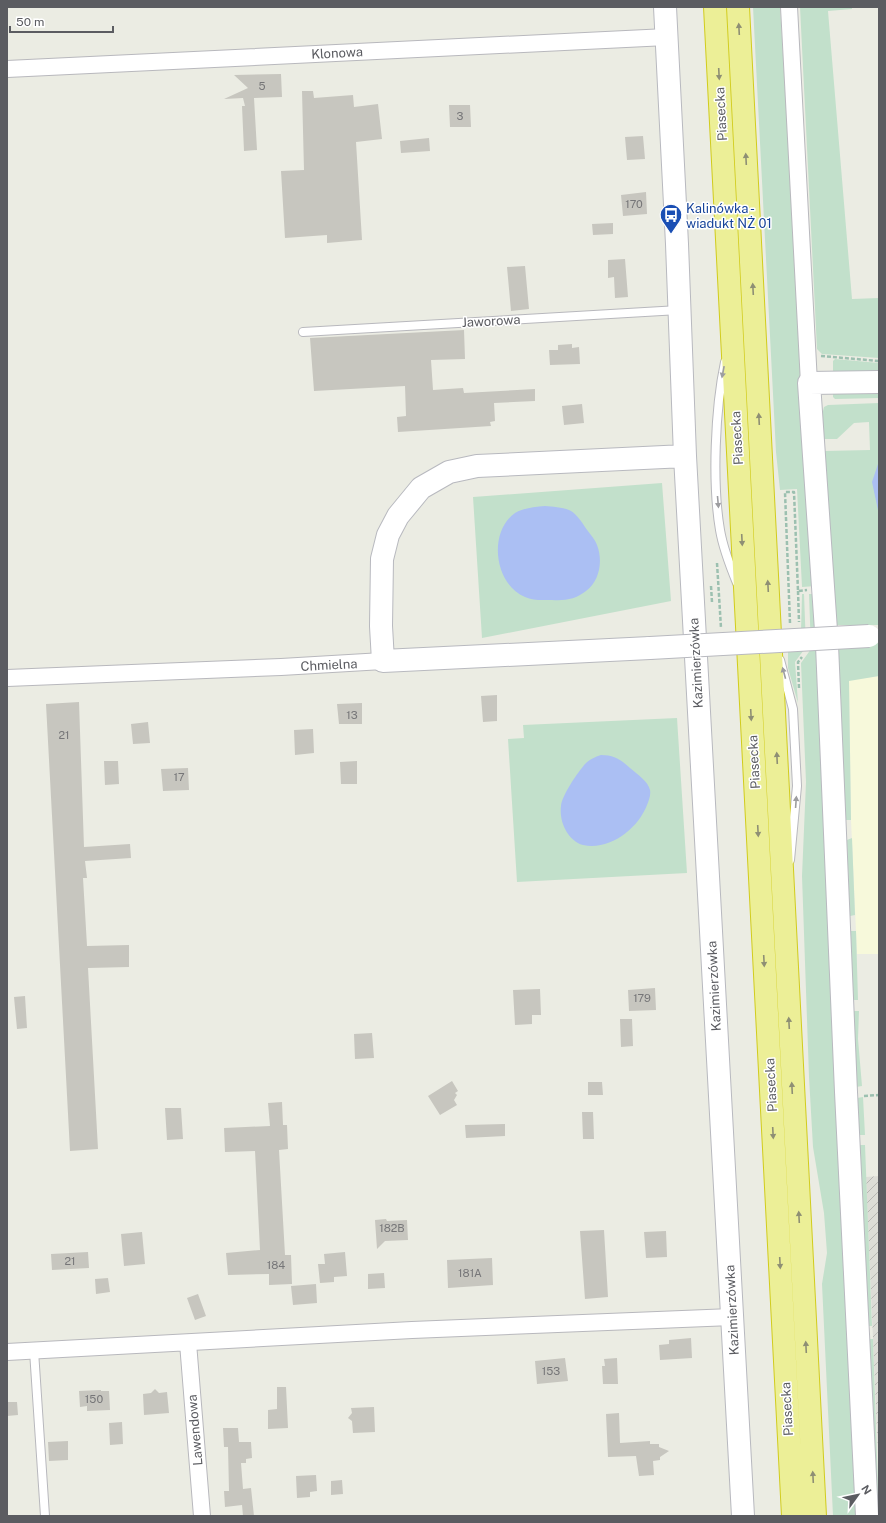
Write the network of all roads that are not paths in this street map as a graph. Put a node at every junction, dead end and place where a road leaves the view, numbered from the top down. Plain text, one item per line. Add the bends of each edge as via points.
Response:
1 (665, 7) edge
2 (715, 7) edge
3 (738, 7) edge
4 (789, 7) edge
5 (667, 36) junction
6 (7, 69) edge
7 (680, 310) junction
8 (303, 332) dead end
9 (879, 382) edge
10 (809, 383) junction
11 (685, 456) junction
12 (874, 635) edge
13 (383, 661) junction
14 (7, 678) edge
15 (732, 1317) junction
16 (188, 1343) junction
17 (34, 1351) junction
18 (7, 1352) edge
19 (45, 1516) edge
20 (202, 1516) edge
21 (743, 1516) edge
22 (793, 1516) edge
23 (815, 1516) edge
24 (867, 1516) edge

1 - 5 street, Kazimierzówka
2 -> 22 highway, Piasecka
23 -> 3 highway, Piasecka via 783,881 780,628
4 - 10 street
5 - 6 street, Klonowa
5 - 7 street, Kazimierzówka
7 - 8 lane, Jaworowa
7 - 11 street, Kazimierzówka
9 - 10 street
10 - 24 street via 827,645
11 - 13 street via 477,466 449,472 421,488 398,516 388,536 382,559
11 - 15 street, Kazimierzówka
12 - 13 street, Chmielna, bridge
13 - 14 street, Chmielna
15 - 16 street
15 - 21 street, Kazimierzówka
16 - 17 street
16 - 20 street, Lawendowa
17 - 18 street
17 - 19 lane

